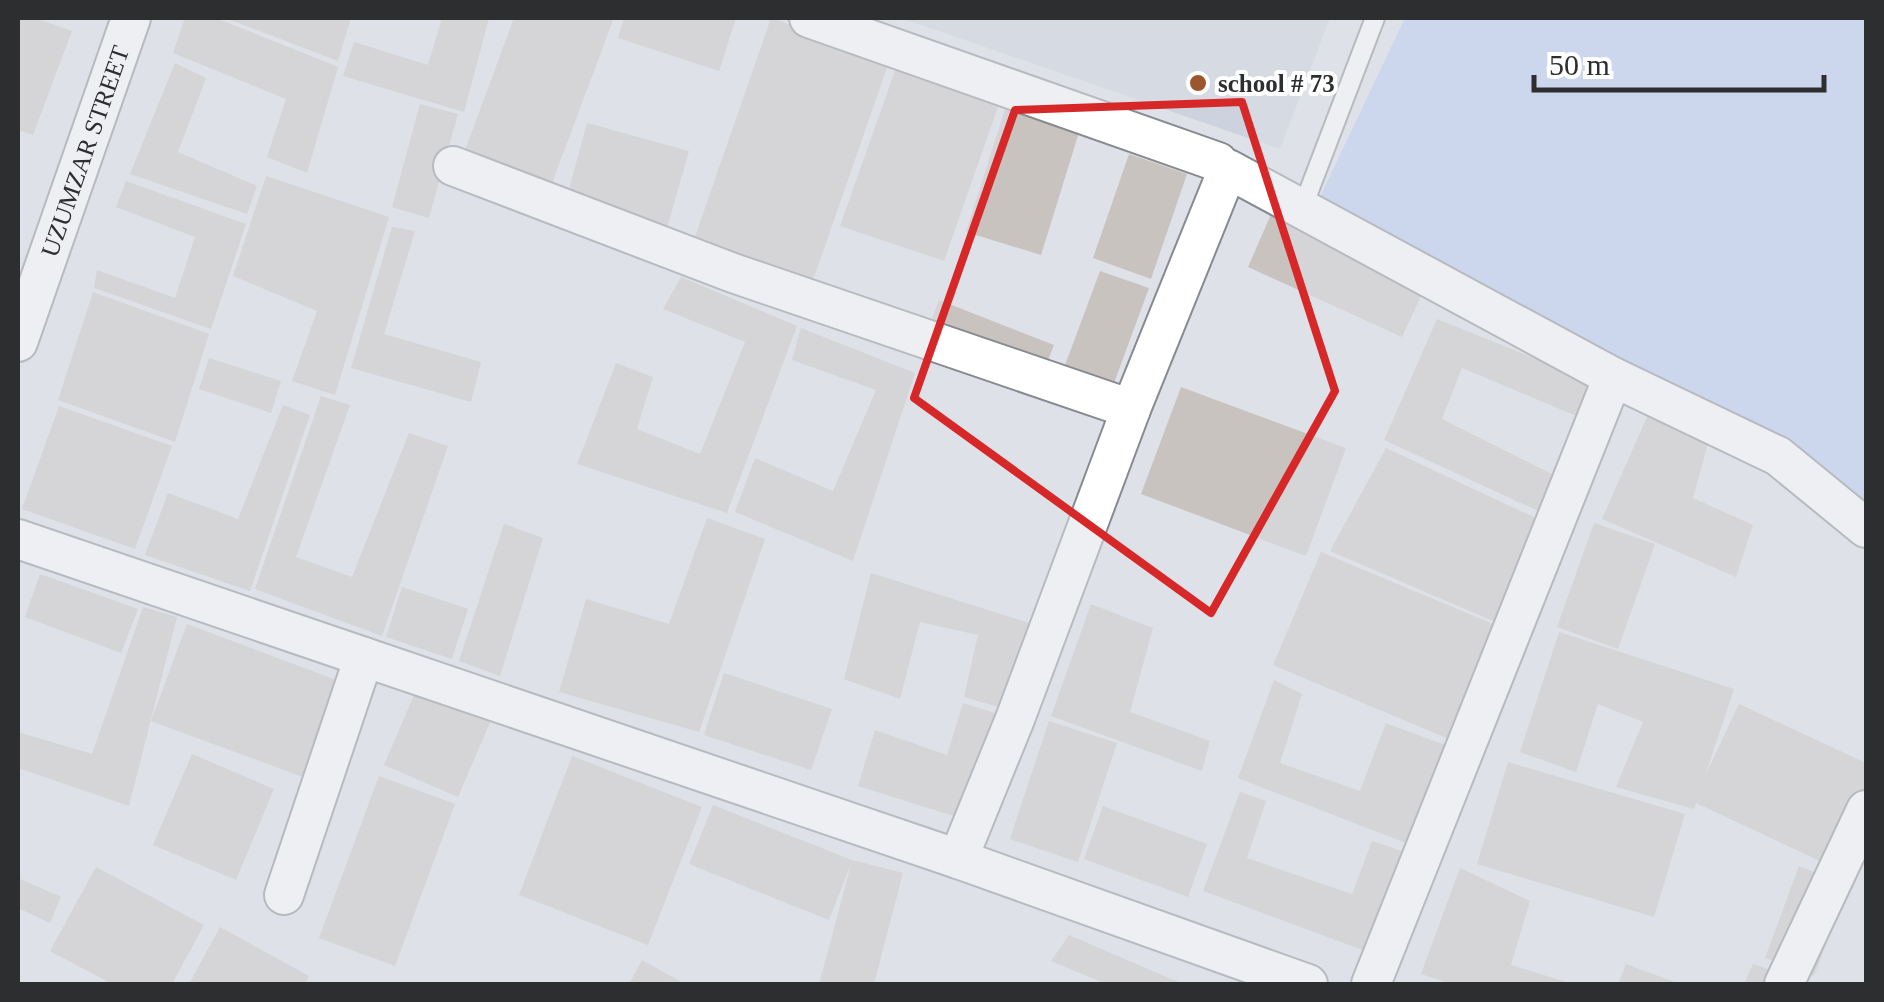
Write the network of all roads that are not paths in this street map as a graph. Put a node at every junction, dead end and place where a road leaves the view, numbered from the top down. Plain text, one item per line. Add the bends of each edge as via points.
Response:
1 (131, 18) edge
2 (809, 18) edge
3 (1375, 18) edge
4 (1223, 165) junction
5 (453, 166) dead end
6 (1302, 209) junction
7 (18, 342) edge
8 (1614, 377) junction
9 (1131, 409) junction
10 (1866, 528) edge
11 (18, 539) edge
12 (364, 658) junction
13 (1866, 810) edge
14 (958, 859) junction
15 (284, 895) dead end
16 (1236, 973) edge
17 (1308, 984) edge
18 (1370, 984) edge
19 (1784, 984) edge

1 - 7 street, UZUMZAR STREET
2 - 4 street
3 - 6 lane
4 - 6 street
4 - 9 street
5 - 9 street via 733,273
6 - 8 street
8 - 10 street via 1778,456
8 - 18 street
9 - 14 street
11 - 12 street
12 - 14 street
12 - 15 street
13 - 19 street
14 - 16 street
16 - 17 street

